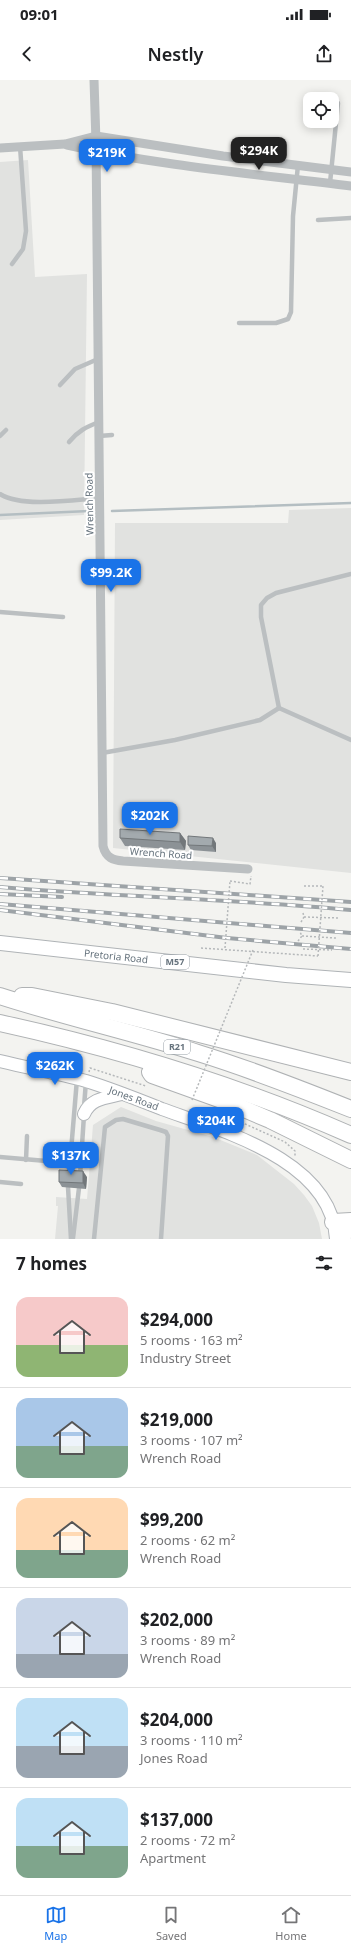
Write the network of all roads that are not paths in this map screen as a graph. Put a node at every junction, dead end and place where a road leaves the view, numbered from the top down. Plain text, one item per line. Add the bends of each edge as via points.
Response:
1 (94, 80) edge
2 (336, 128) edge
3 (96, 136) junction
4 (65, 144) junction
5 (20, 146) junction
6 (0, 148) edge
7 (96, 151) junction
8 (298, 165) junction
9 (332, 169) junction
10 (351, 172) edge
11 (297, 178) junction
12 (330, 183) junction
13 (351, 186) edge
14 (351, 218) edge
15 (318, 220) dead end
16 (12, 264) dead end
17 (239, 323) dead end
18 (98, 359) junction
19 (60, 385) dead end
20 (99, 422) junction
21 (6, 430) dead end
22 (112, 435) dead end
23 (0, 436) edge
24 (99, 436) junction
25 (69, 442) dead end
26 (0, 494) edge
27 (100, 498) junction
28 (351, 574) edge
29 (0, 612) edge
30 (63, 617) dead end
31 (279, 708) junction
32 (351, 740) edge
33 (102, 753) junction
34 (248, 869) dead end
35 (0, 943) edge
36 (351, 980) edge
37 (0, 996) edge
38 (0, 1023) edge
39 (140, 1060) junction
40 (0, 1061) edge
41 (328, 1068) junction
42 (351, 1072) edge
43 (351, 1077) edge
44 (82, 1080) junction
45 (123, 1094) junction
46 (351, 1109) edge
47 (84, 1114) junction
48 (351, 1135) edge
49 (27, 1136) dead end
50 (0, 1157) edge
51 (26, 1160) junction
52 (351, 1160) edge
53 (70, 1164) junction
54 (80, 1166) junction
55 (69, 1175) edge
56 (80, 1176) edge
57 (302, 1176) junction
58 (0, 1182) edge
59 (21, 1184) dead end
60 (68, 1187) edge
61 (79, 1188) edge
62 (351, 1221) edge
63 (333, 1222) junction
64 (351, 1228) edge
65 (72, 1239) edge
66 (94, 1239) edge
67 (161, 1239) edge
68 (328, 1239) edge
69 (336, 1239) edge
70 (341, 1239) edge

1 - 3 street, Wrench Road
2 - 9 lane
3 - 4 street
3 - 7 street, Wrench Road
3 - 8 street
4 - 5 street
4 - 7 street
5 - 6 street
5 - 16 lane via 26,231 23,249
7 - 11 street via 219,170
7 - 18 street, Wrench Road
8 - 9 street
8 - 11 lane
9 - 10 street
9 - 12 lane
11 - 12 street
11 - 17 lane via 293,216 291,312 288,319 276,323
12 - 13 street
14 - 15 lane
18 - 19 lane via 75,369
18 - 20 street, Wrench Road
20 - 24 street, Wrench Road
20 - 25 lane via 77,432
21 - 23 lane
22 - 24 lane
24 - 27 street, Wrench Road
26 - 27 lane via 30,502
27 - 33 street, Wrench Road
28 - 31 lane via 276,593 261,605 261,617
29 - 30 lane
31 - 32 lane
31 - 33 lane via 260,720
33 - 34 street, Wrench Road via 103,846 106,855 123,862
35 - 36 main road, Pretoria Road / M57
37 - 41 highway via 32,996 112,1012
37 - 46 highway, R21 via 198,1053
38 - 39 highway, R21
39 - 48 highway, R21 via 222,1085
39 - 52 highway via 152,1075 270,1120
40 - 44 street, Jones Road
41 - 42 highway
41 - 43 highway
44 - 45 street, Jones Road
44 - 47 lane
44 - 53 lane
45 - 47 street via 95,1101
45 - 57 street, Jones Road via 237,1136 264,1149
47 - 54 lane
49 - 51 lane
50 - 51 lane
51 - 53 lane
53 - 54 lane
53 - 55 lane
54 - 56 lane
57 - 63 street, Jones Road via 315,1188
57 - 68 street, Jones Road via 324,1217
58 - 59 lane
60 - 65 lane
61 - 65 lane
62 - 63 highway
63 - 69 street, Jones Road
64 - 70 highway
66 - 67 lane via 105,1127 122,1119 166,1132 168,1136

